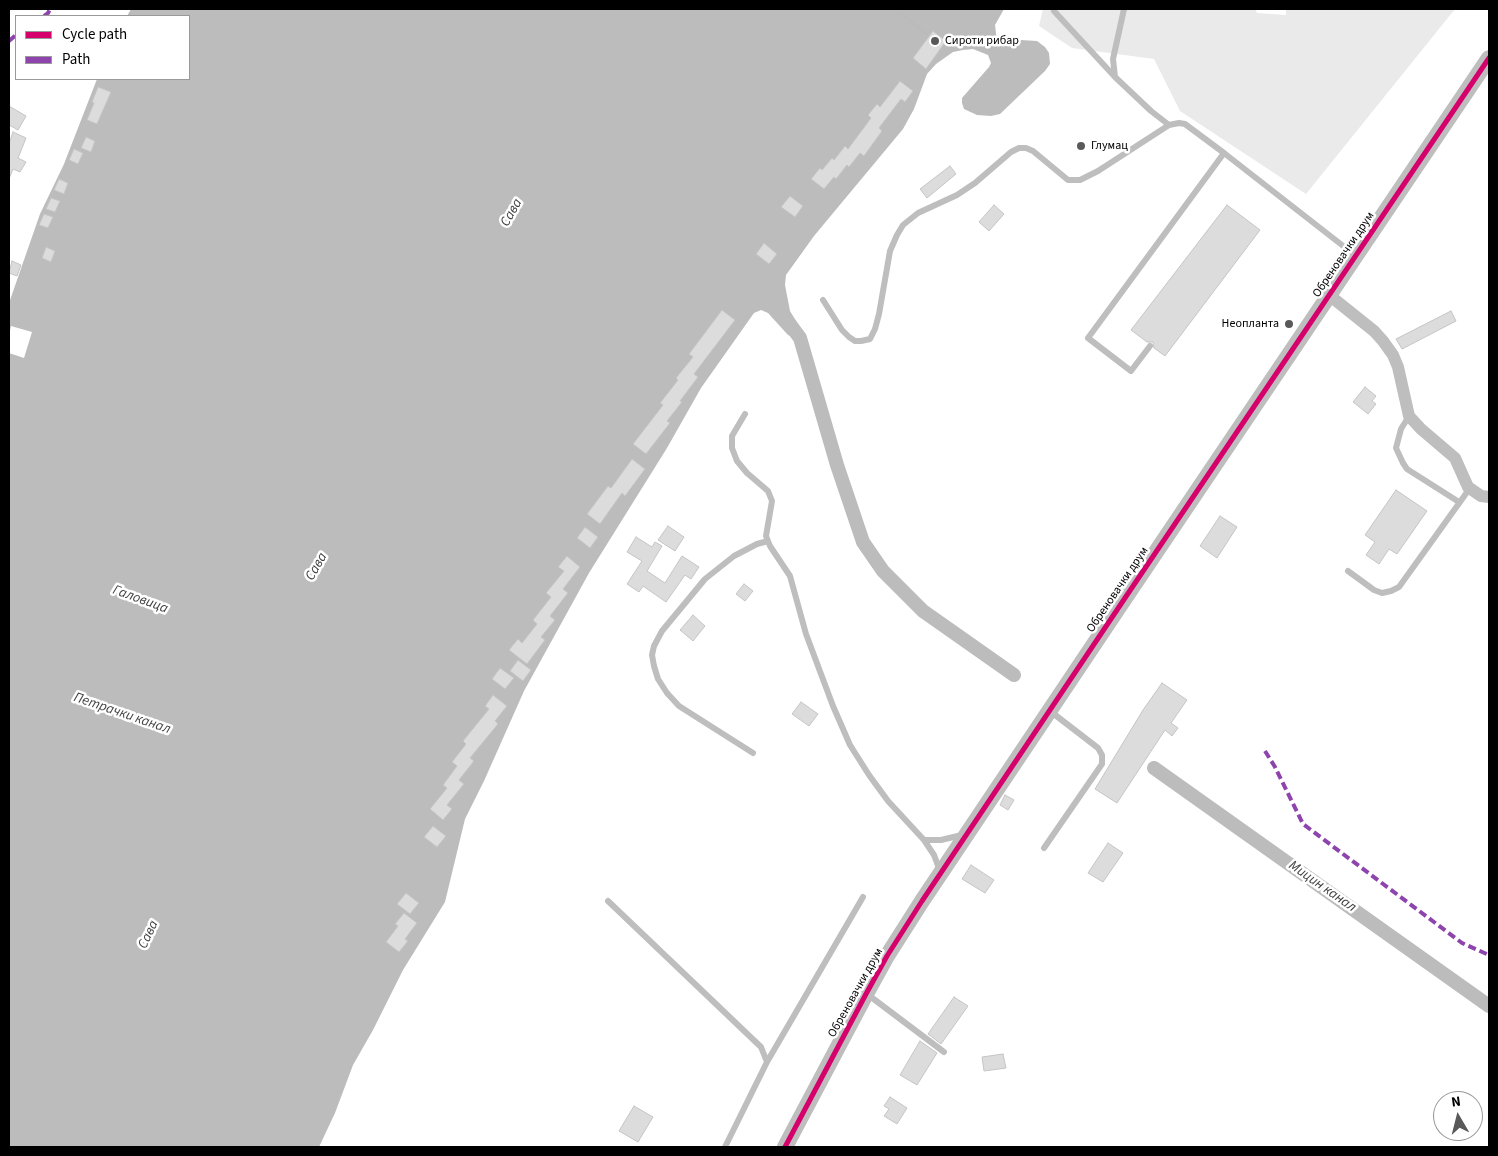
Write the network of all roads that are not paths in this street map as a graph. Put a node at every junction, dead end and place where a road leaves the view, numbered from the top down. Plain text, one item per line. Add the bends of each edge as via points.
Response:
1 (1124, 9) edge
2 (1054, 11) dead end
3 (1489, 58) edge
4 (1115, 77) junction
5 (1169, 125) junction
6 (1224, 152) junction
7 (1356, 256) junction
8 (1329, 295) junction
9 (824, 300) dead end
10 (1150, 346) dead end
11 (745, 414) dead end
12 (1409, 416) junction
13 (1470, 488) junction
14 (1489, 496) edge
15 (1459, 502) junction
16 (768, 541) junction
17 (1348, 571) dead end
18 (1050, 710) junction
19 (753, 753) dead end
20 (967, 834) junction
21 (924, 840) junction
22 (1044, 848) dead end
23 (941, 874) junction
24 (863, 897) dead end
25 (608, 900) dead end
26 (866, 994) junction
27 (944, 1052) dead end
28 (767, 1062) junction
29 (725, 1147) edge
30 (785, 1147) edge

1 - 4 lane via 1113,59
2 - 4 lane
3 - 7 street, Обреновачки друм
4 - 5 lane
5 - 6 lane via 1185,124
5 - 9 lane via 1080,180 1068,180 1033,151 1019,148 958,195 918,213 903,225 890,251 875,329 870,339 861,341 849,337
6 - 7 lane
6 - 10 lane via 1088,338 1131,371
7 - 8 street, Обреновачки друм
8 - 12 street, Обреновачки друм via 1374,330 1393,355
8 - 18 street, Обреновачки друм
11 - 16 lane via 732,436 732,448 737,461 768,491 772,501 767,525
12 - 13 street via 1455,458
12 - 15 lane via 1396,448 1403,464
13 - 14 street via 1481,496
13 - 15 lane
15 - 17 lane via 1399,587 1382,593
16 - 19 lane via 734,556 705,579 662,631 652,655 658,679 679,706
16 - 21 lane via 790,576 806,634 850,745 888,801
18 - 20 street, Обреновачки друм
18 - 22 lane via 1098,748 1102,764
20 - 21 lane
20 - 23 street, Обреновачки друм
21 - 23 lane
23 - 26 street, Обреновачки друм
24 - 28 lane
25 - 28 lane via 761,1048
26 - 27 lane
26 - 30 street, Обреновачки друм
28 - 29 lane

